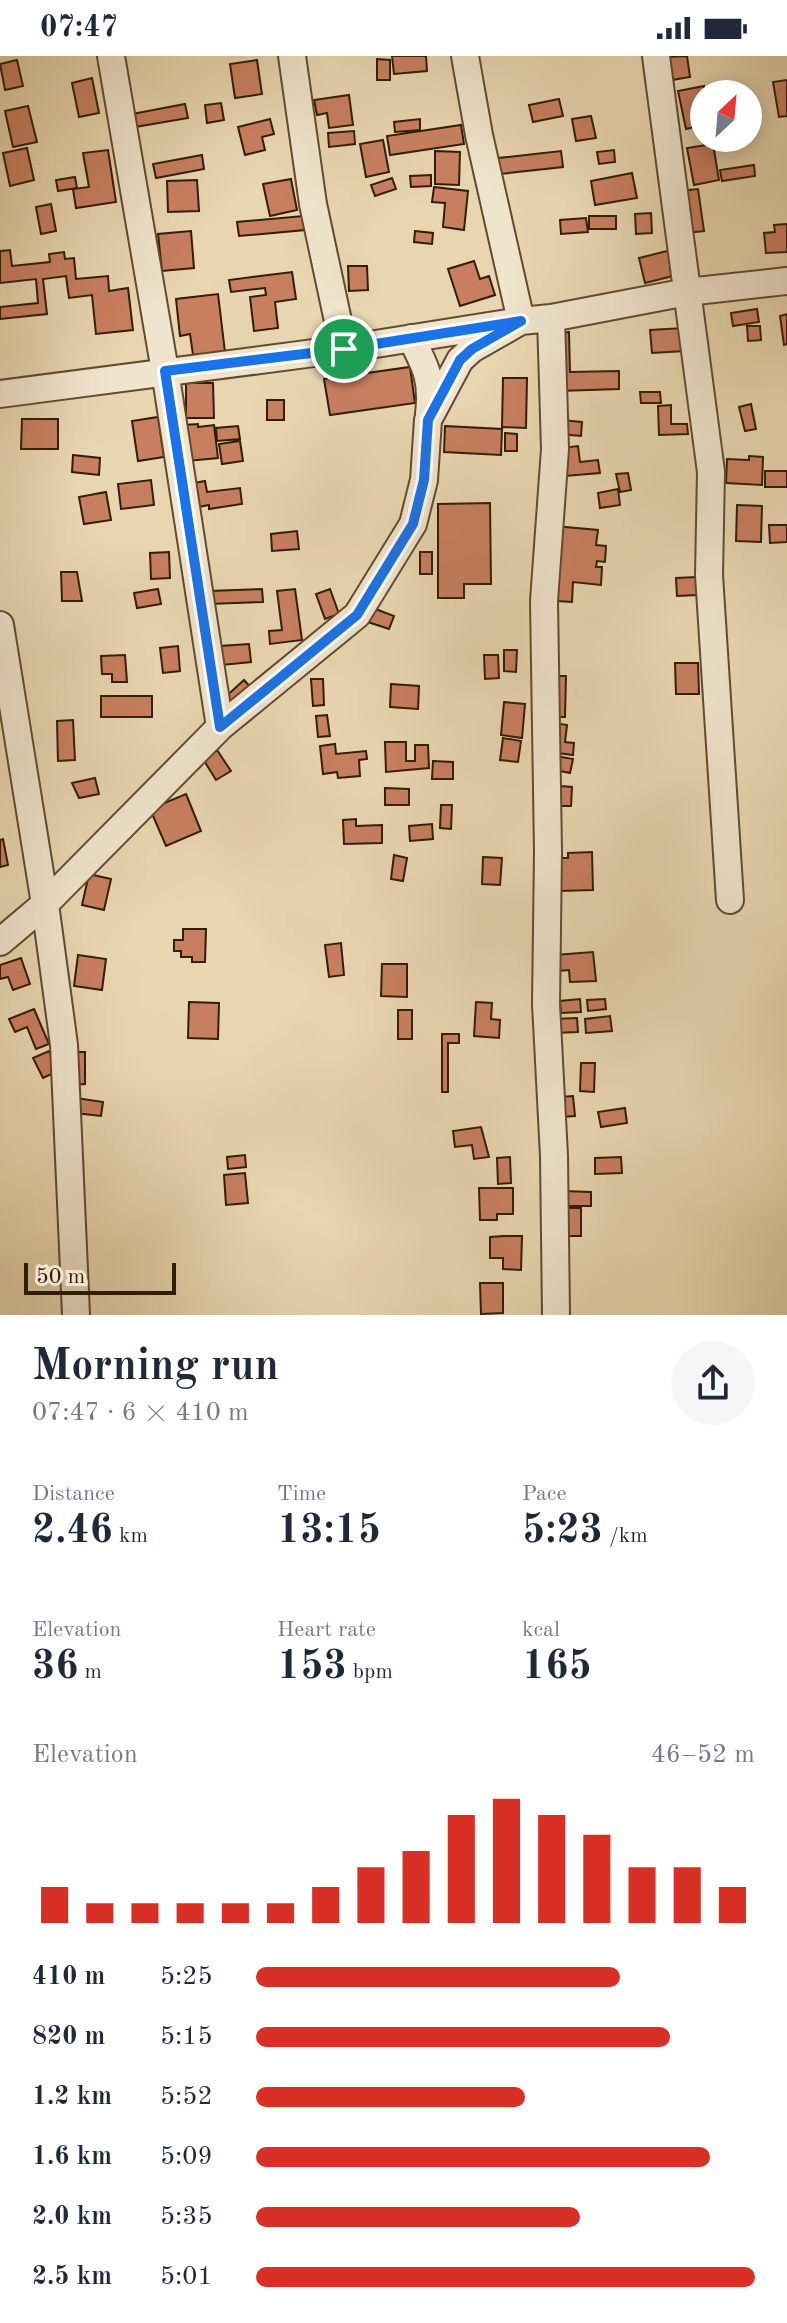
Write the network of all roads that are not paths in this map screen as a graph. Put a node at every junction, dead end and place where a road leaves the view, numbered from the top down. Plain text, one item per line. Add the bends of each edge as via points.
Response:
1 (111, 56) edge
2 (292, 56) edge
3 (465, 56) edge
4 (656, 56) edge
5 (787, 281) edge
6 (687, 292) junction
7 (551, 318) junction
8 (521, 321) junction
9 (411, 338) junction
10 (344, 349) junction
11 (165, 371) junction
12 (0, 394) edge
13 (428, 420) junction
14 (0, 625) edge
15 (220, 727) junction
16 (730, 900) dead end
17 (45, 904) junction
18 (0, 942) edge
19 (76, 1315) edge
20 (556, 1315) edge

1 - 11 street
2 - 10 street via 313,204
3 - 8 street
4 - 6 street
5 - 6 street
6 - 7 street
6 - 16 street via 711,472 709,575
7 - 8 street
7 - 20 street via 555,449 544,601 546,1004
8 - 9 street
8 - 13 street via 460,360
9 - 10 street
9 - 13 street via 432,389
10 - 11 street
11 - 12 street
11 - 15 street
13 - 15 street via 420,504 372,594 357,615
14 - 17 street
15 - 17 street
17 - 18 street
17 - 19 street via 64,1045

